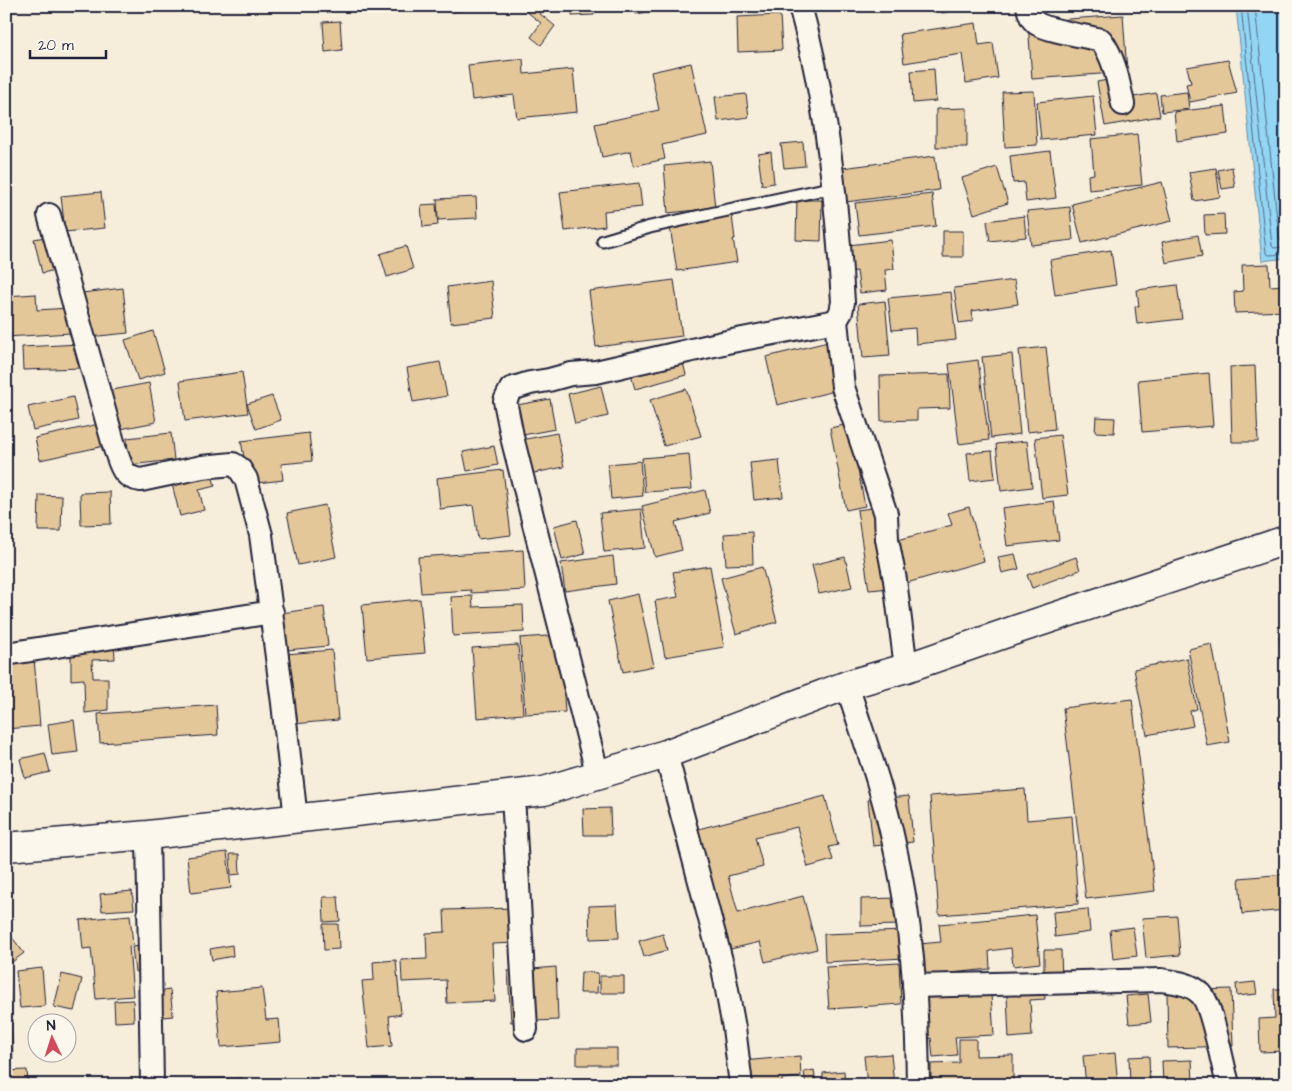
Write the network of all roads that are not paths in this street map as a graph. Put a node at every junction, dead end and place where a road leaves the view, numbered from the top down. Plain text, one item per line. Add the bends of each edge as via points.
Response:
1 (800, 6) edge
2 (1028, 6) edge
3 (1123, 104) dead end
4 (834, 187) junction
5 (49, 215) dead end
6 (603, 241) dead end
7 (836, 321) junction
8 (1286, 540) edge
9 (272, 612) junction
10 (6, 654) edge
11 (906, 668) junction
12 (847, 686) junction
13 (666, 754) junction
14 (598, 776) junction
15 (513, 795) junction
16 (296, 819) junction
17 (148, 835) junction
18 (6, 847) edge
19 (914, 986) junction
20 (526, 1029) dead end
21 (1227, 1080) dead end
22 (152, 1085) edge
23 (741, 1085) edge
24 (918, 1085) edge

1 - 4 street via 812,50
2 - 3 street via 1028,13 1037,24 1101,40 1115,64
4 - 6 lane via 650,227
4 - 7 street via 843,302
5 - 9 street via 122,468 127,476 141,480 211,466 233,464 239,468 246,479 261,535
7 - 11 street via 843,387 886,514
7 - 14 street via 511,389 505,401 513,442
8 - 11 main road
9 - 10 street
9 - 16 street
11 - 12 main road
12 - 13 main road
12 - 19 street via 894,840 912,946
13 - 14 main road
13 - 23 street via 723,968
14 - 15 main road via 544,791
15 - 16 main road
15 - 20 street
16 - 17 main road
17 - 18 main road
17 - 22 street
19 - 21 street via 1161,980 1189,986 1202,995 1209,1008
19 - 24 street

